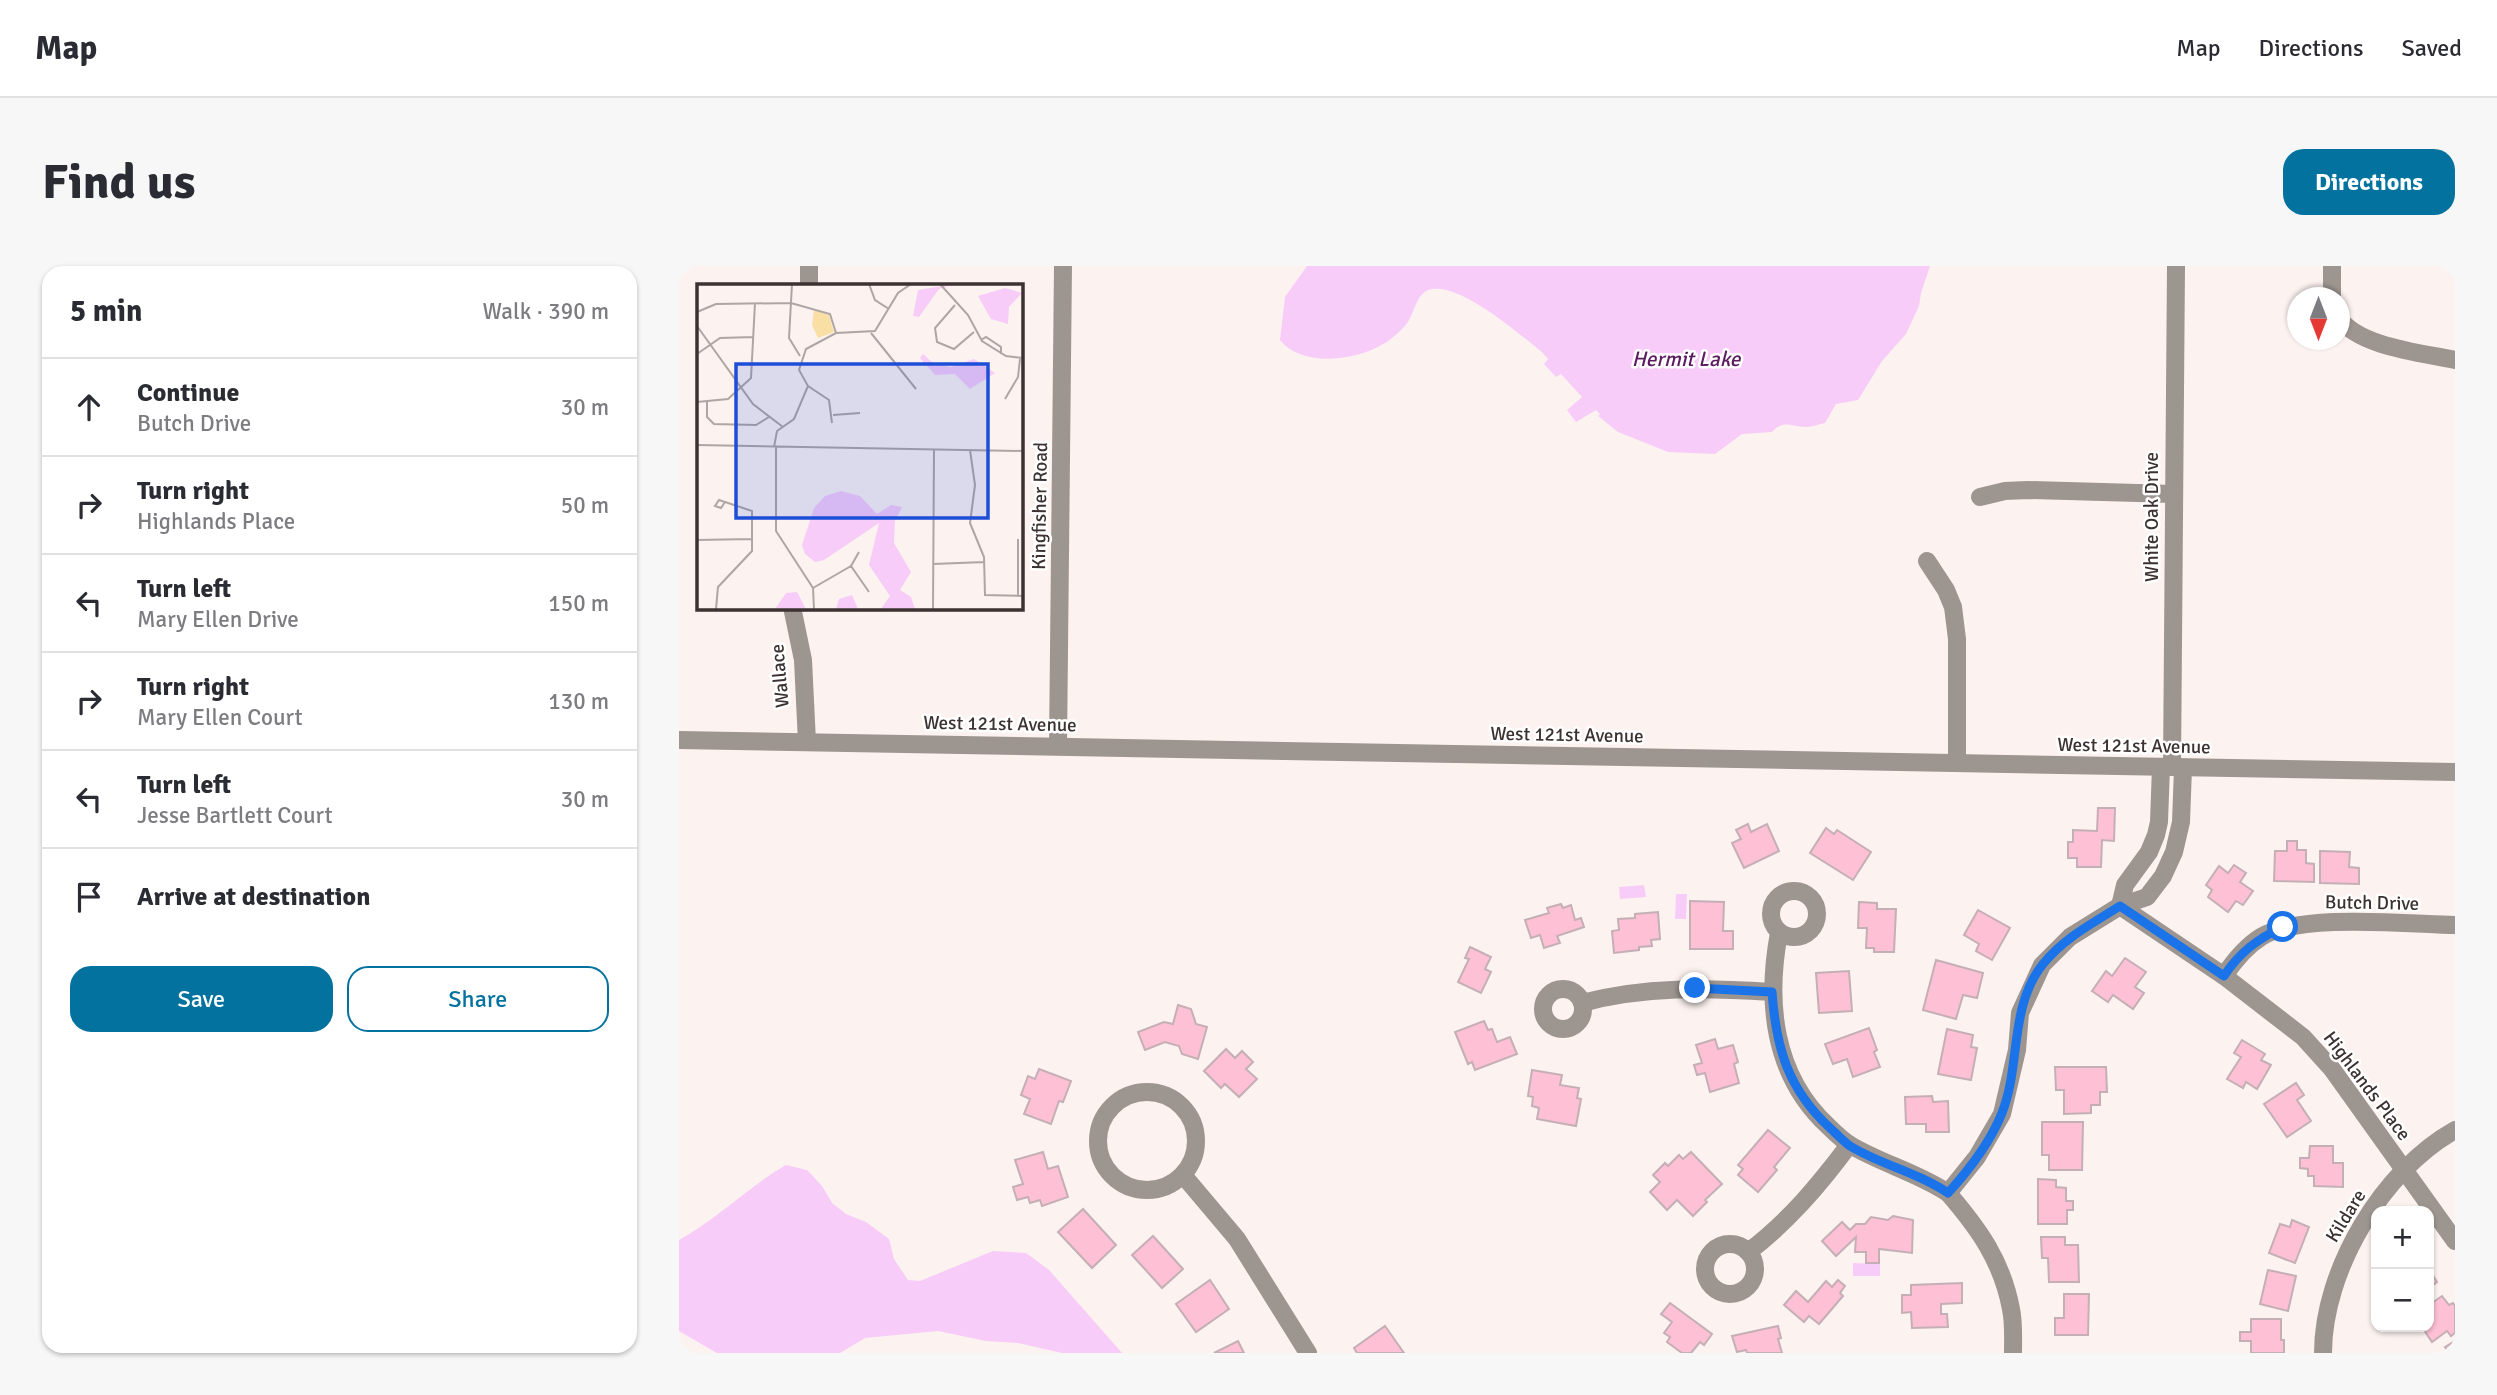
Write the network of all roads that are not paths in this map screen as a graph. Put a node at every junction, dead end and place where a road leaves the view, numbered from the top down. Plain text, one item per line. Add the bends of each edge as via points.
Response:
1 (809, 266) edge
2 (1063, 266) edge
3 (2176, 266) edge
4 (2332, 266) edge
5 (809, 284) edge
6 (2332, 287) edge
7 (2350, 328) edge
8 (2455, 360) edge
9 (2173, 494) junction
10 (1980, 497) dead end
11 (1927, 561) dead end
12 (792, 609) edge
13 (679, 740) edge
14 (807, 742) junction
15 (1058, 746) junction
16 (1957, 763) junction
17 (2172, 767) junction
18 (2455, 772) edge
19 (2120, 906) junction
20 (2455, 925) edge
21 (1779, 933) dead end
22 (2224, 976) junction
23 (1772, 992) junction
24 (1582, 1003) dead end
25 (2455, 1130) edge
26 (1849, 1145) junction
27 (2403, 1170) junction
28 (1183, 1175) junction
29 (1948, 1193) junction
30 (2455, 1241) edge
31 (1748, 1252) dead end
32 (1308, 1353) edge
33 (2013, 1353) edge
34 (2323, 1353) edge

1 - 5 street
2 - 15 street, Kingfisher Road
3 - 9 street, White Oak Drive
4 - 6 street
7 - 8 street via 2376,342
9 - 10 street via 2005,491
9 - 17 street, White Oak Drive
11 - 16 street via 1953,607
12 - 14 street, Wallace via 803,660
13 - 14 street, West 121st Avenue
14 - 15 street, West 121st Avenue
15 - 16 street, West 121st Avenue
16 - 17 street, West 121st Avenue
17 - 18 street, West 121st Avenue
17 - 19 street, White Oak Drive via 2156,835 2125,885
19 - 22 street, Highlands Place
19 - 29 street via 2070,937 2042,965 2020,1013 2017,1050 2002,1114 1977,1157
20 - 22 street, Butch Drive via 2313,922 2283,927 2236,957
21 - 23 street
22 - 27 street, Highlands Place via 2303,1037 2332,1069
23 - 24 street via 1668,989
23 - 26 street via 1787,1070 1819,1117
25 - 27 street, Kildare
26 - 29 street
26 - 31 street via 1805,1200
27 - 30 street, Highlands Place
27 - 34 street, Kildare via 2347,1252 2326,1320
28 - 28 street via 1192,1162 1196,1130 1179,1103 1149,1091 1118,1100 1106,1112 1097,1143 1109,1174 1137,1190 1170,1185
28 - 32 street via 1237,1239
29 - 33 street via 1977,1226 1999,1266 2012,1310

